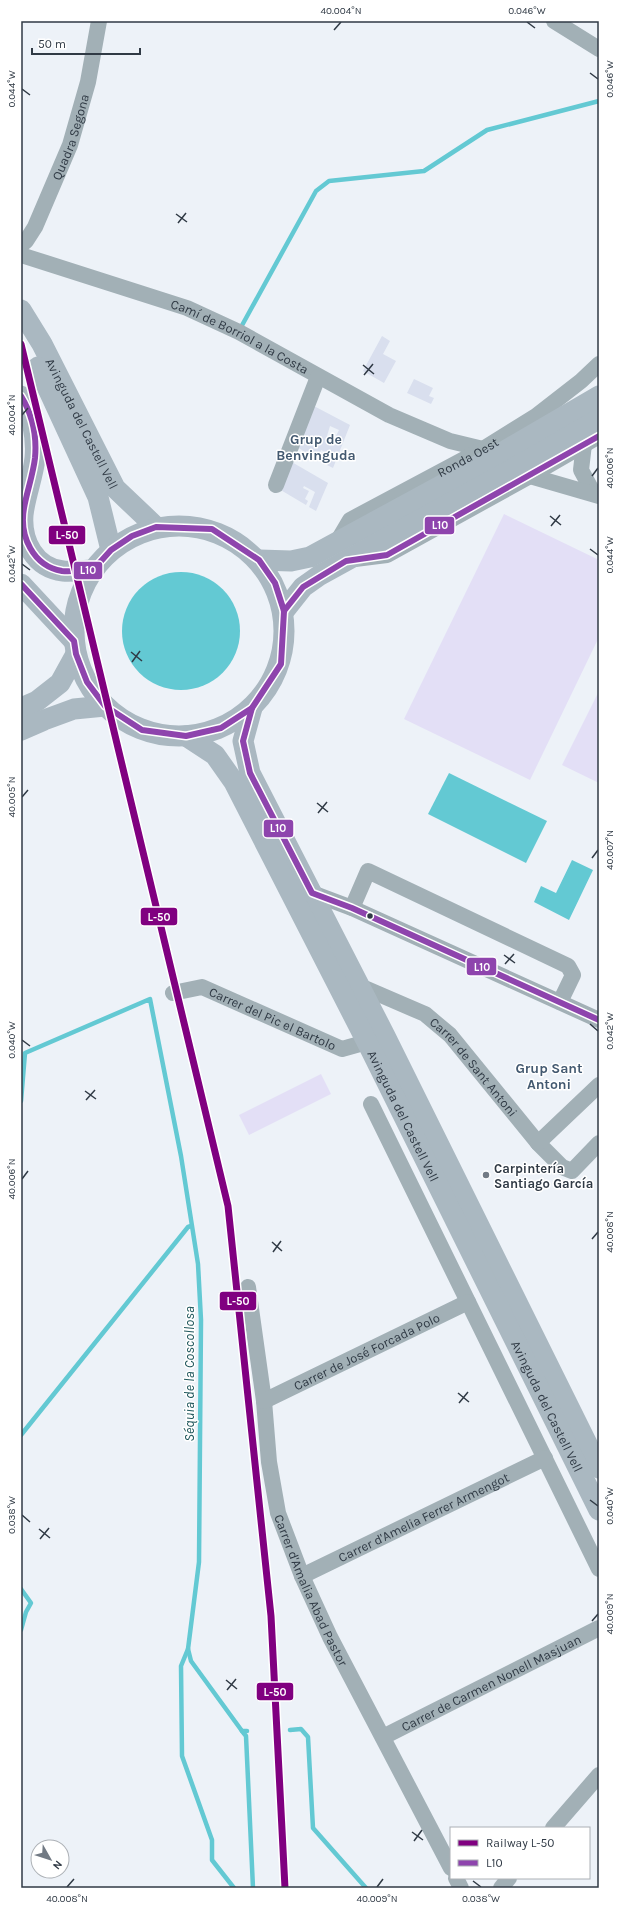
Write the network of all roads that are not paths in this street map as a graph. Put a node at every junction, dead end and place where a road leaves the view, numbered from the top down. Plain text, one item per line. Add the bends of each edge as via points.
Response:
1 (99, 21) edge
2 (554, 21) edge
3 (599, 49) edge
4 (21, 245) edge
5 (21, 255) edge
6 (21, 310) edge
7 (21, 330) edge
8 (599, 364) edge
9 (318, 377) junction
10 (21, 396) edge
11 (599, 396) edge
12 (599, 419) edge
13 (599, 436) edge
14 (450, 441) junction
15 (584, 444) junction
16 (483, 449) junction
17 (455, 464) junction
18 (530, 476) junction
19 (276, 486) dead end
20 (596, 495) edge
21 (156, 527) junction
22 (111, 550) junction
23 (340, 553) junction
24 (259, 560) junction
25 (93, 570) junction
26 (21, 584) edge
27 (284, 611) junction
28 (75, 647) junction
29 (26, 705) edge
30 (105, 706) junction
31 (252, 708) junction
32 (21, 730) edge
33 (186, 736) junction
34 (312, 893) junction
35 (352, 908) junction
36 (360, 986) junction
37 (173, 993) dead end
38 (560, 1002) junction
39 (599, 1020) edge
40 (367, 1042) junction
41 (599, 1085) edge
42 (371, 1104) dead end
43 (415, 1139) junction
44 (538, 1143) junction
45 (599, 1143) edge
46 (393, 1150) junction
47 (248, 1286) dead end
48 (468, 1302) junction
49 (264, 1401) junction
50 (544, 1458) junction
51 (599, 1468) edge
52 (599, 1510) edge
53 (599, 1569) edge
54 (302, 1576) junction
55 (599, 1628) edge
56 (383, 1737) junction
57 (599, 1775) edge
58 (554, 1827) edge
59 (450, 1866) edge
60 (456, 1879) edge
61 (508, 1879) edge
62 (461, 1888) edge
63 (501, 1888) edge

1 - 4 street, Quadra Segona via 88,82 70,145 35,227
2 - 3 street
5 - 9 street, Camí de Borriol a la Costa via 187,308 239,332
6 - 21 main road, Avinguda del Castell Vell via 42,344 115,488
7 - 22 main road, Avinguda del Castell Vell via 98,496
8 - 16 street, Ronda Oest via 536,416
9 - 14 street, Camí de Borriol a la Costa via 389,415
9 - 19 street
10 - 25 main road via 34,430 35,457 23,516 27,541 37,560 50,568 63,571
11 - 23 main road, Ronda Oest
12 - 23 main road, Ronda Oest via 520,465
13 - 15 street, Ronda Oest
14 - 16 street, Camí de Borriol a la Costa
14 - 17 street
15 - 18 street, Ronda Oest
15 - 20 street via 581,470
16 - 17 street, Ronda Oest
17 - 23 street, Ronda Oest via 350,520
18 - 20 street
18 - 23 street, Ronda Oest via 387,554
21 - 22 main road via 132,536
21 - 24 main road via 212,529
22 - 25 main road
23 - 24 main road, Ronda Oest via 291,561
23 - 27 main road, Ronda Oest via 304,587
24 - 27 main road via 275,584
25 - 28 main road via 77,604
26 - 28 main road
27 - 31 main road via 281,664
28 - 29 main road via 60,683
28 - 30 main road via 87,682
30 - 32 main road via 74,709
30 - 33 main road via 142,730
31 - 33 main road via 221,728
31 - 34 main road, Avinguda del Castell Vell via 243,741 250,773
33 - 40 main road, Avinguda del Castell Vell via 215,756 234,782
34 - 35 street
34 - 36 main road, Avinguda del Castell Vell
35 - 38 street
35 - 38 street via 368,871 568,966 573,975
36 - 44 street, Carrer de Sant Antoni via 425,1014 450,1035
36 - 51 main road, Avinguda del Castell Vell
37 - 40 street, Carrer del Pic el Bartolo via 202,987 342,1049
38 - 39 street
40 - 43 main road, Avinguda del Castell Vell
41 - 44 street
42 - 46 street, Avinguda del Castell Vell
43 - 46 street
43 - 52 main road, Avinguda del Castell Vell
44 - 45 street, Carrer de Sant Antoni via 562,1167 572,1171
46 - 48 street, Avinguda del Castell Vell
47 - 49 street, Carrer d'Amalia Abad Pastor
48 - 49 street, Carrer de José Forcada Polo
48 - 50 street, Avinguda del Castell Vell
49 - 54 street, Carrer d'Amalia Abad Pastor via 269,1462 278,1513
50 - 53 street, Avinguda del Castell Vell
50 - 54 street, Carrer d'Amelia Ferrer Armengot
54 - 56 street, Carrer d'Amalia Abad Pastor via 330,1637
55 - 56 street, Carrer de Carmen Nonell Masjuan
56 - 59 street, Carrer d'Amalia Abad Pastor
57 - 58 street
60 - 62 street
61 - 63 street

